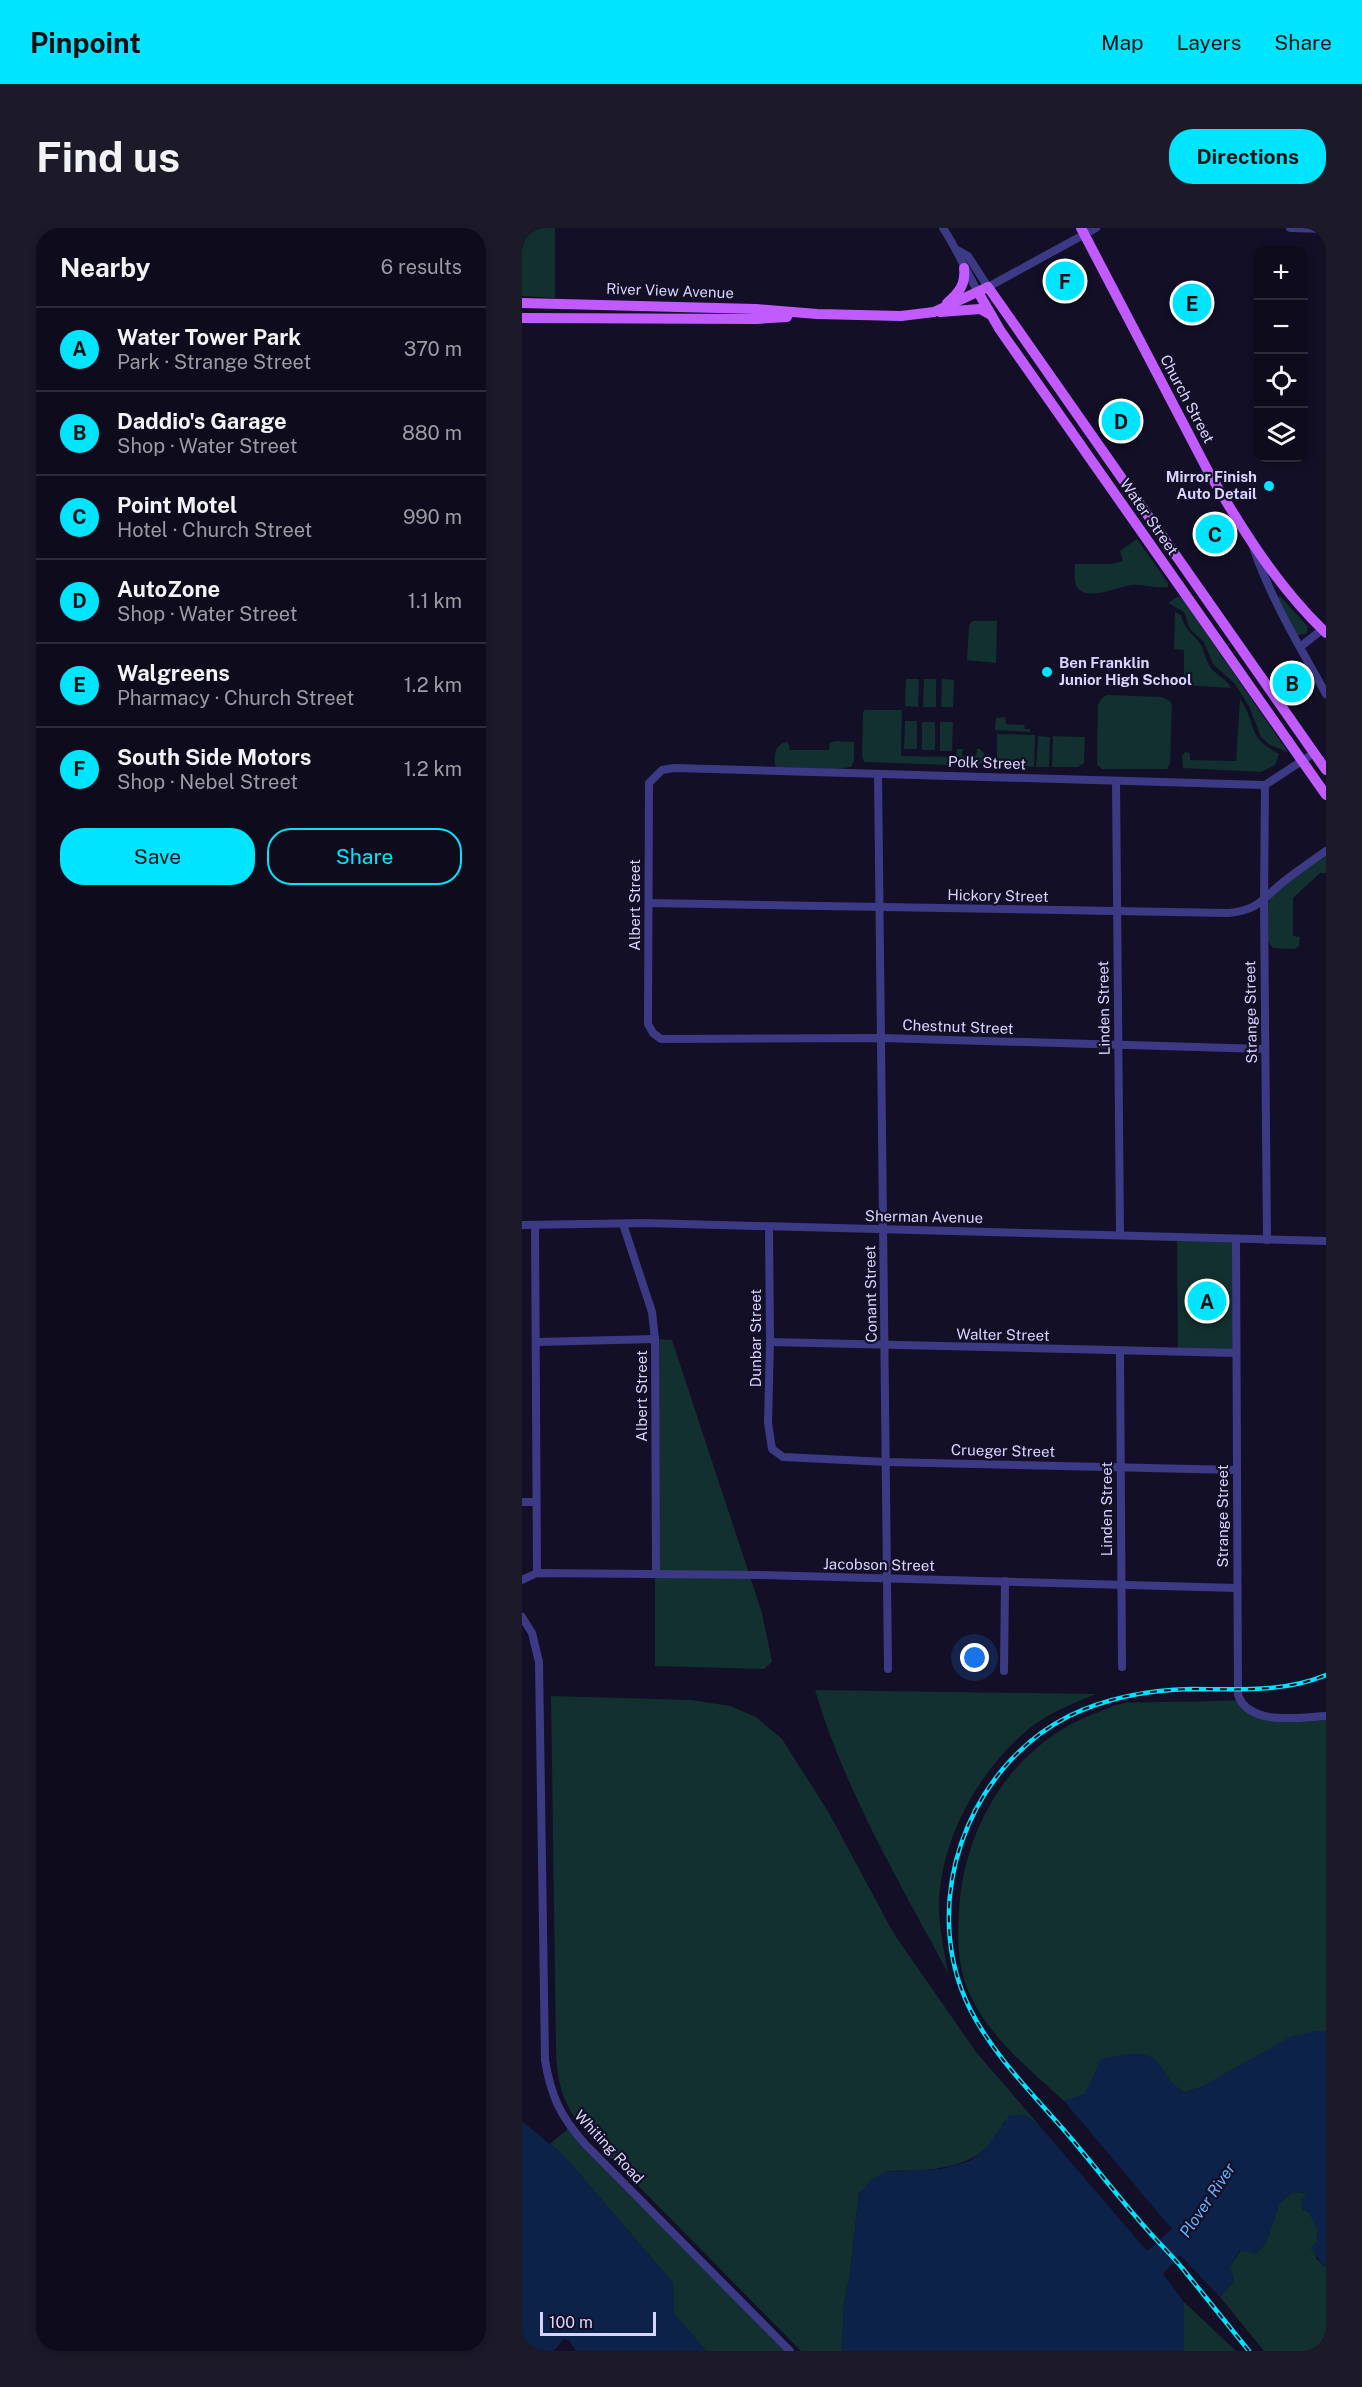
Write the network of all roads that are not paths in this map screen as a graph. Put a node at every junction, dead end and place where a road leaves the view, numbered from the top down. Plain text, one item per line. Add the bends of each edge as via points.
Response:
1 (943, 228) edge
2 (1096, 228) edge
3 (1290, 228) edge
4 (1325, 229) edge
5 (1082, 231) edge
6 (959, 251) junction
7 (964, 268) junction
8 (983, 290) junction
9 (522, 303) edge
10 (934, 312) junction
11 (817, 314) junction
12 (990, 314) junction
13 (522, 318) edge
14 (1253, 545) junction
15 (1324, 631) edge
16 (1300, 647) junction
17 (1326, 694) edge
18 (1314, 753) junction
19 (1302, 761) junction
20 (1326, 770) edge
21 (878, 774) junction
22 (652, 777) joint
23 (1116, 781) junction
24 (1265, 785) junction
25 (1326, 795) edge
26 (1326, 851) edge
27 (1264, 901) junction
28 (649, 903) junction
29 (881, 907) junction
30 (1116, 913) junction
31 (653, 1033) joint
32 (881, 1038) junction
33 (1117, 1046) junction
34 (1265, 1049) junction
35 (623, 1224) junction
36 (522, 1225) edge
37 (535, 1225) junction
38 (769, 1227) junction
39 (884, 1230) junction
40 (1120, 1235) junction
41 (1236, 1239) junction
42 (1267, 1240) junction
43 (1326, 1241) edge
44 (655, 1339) junction
45 (536, 1342) junction
46 (770, 1342) junction
47 (886, 1345) junction
48 (1120, 1351) junction
49 (1236, 1353) junction
50 (772, 1449) joint
51 (887, 1462) junction
52 (1121, 1467) junction
53 (1236, 1470) junction
54 (522, 1502) edge
55 (537, 1502) junction
56 (537, 1573) junction
57 (656, 1574) junction
58 (888, 1578) junction
59 (522, 1580) edge
60 (1005, 1581) junction
61 (1121, 1584) junction
62 (1237, 1588) junction
63 (522, 1617) edge
64 (1122, 1667) dead end
65 (888, 1669) dead end
66 (1004, 1671) dead end
67 (1326, 1716) edge
68 (790, 2351) edge

1 - 6 street, Water Street
2 - 5 street
3 - 4 street
5 - 8 street
5 - 14 main road, Church Street via 1205,465
6 - 7 street, Water Street
6 - 8 street, Water Street via 968,256
7 - 8 street, Water Street
7 - 10 main road via 960,290
8 - 10 main road, River View Avenue
8 - 12 main road, Water Street
8 - 18 main road, Water Street
9 - 11 main road, River View Avenue
10 - 11 main road, River View Avenue via 901,316
10 - 12 main road via 980,309
11 - 13 main road, River View Avenue via 756,319
12 - 19 main road, Water Street
14 - 15 main road
14 - 16 street, Church Street via 1263,575
15 - 16 street
16 - 17 street, Church Street
18 - 19 street
18 - 20 main road, Water Street
19 - 24 street
19 - 25 main road, Water Street
21 - 22 street, Polk Street via 674,768
21 - 23 street, Polk Street
21 - 29 street, Conant Street
22 - 28 street, Albert Street
23 - 24 street, Polk Street
23 - 30 street, Linden Street
24 - 27 street, Strange Street
26 - 27 street, Hickory Street via 1286,879
27 - 30 street, Hickory Street via 1245,912
27 - 34 street, Strange Street
28 - 29 street, Hickory Street
28 - 31 street, Albert Street via 648,1024
29 - 30 street, Hickory Street
29 - 32 street, Conant Street
30 - 33 street, Linden Street
31 - 32 street, Chestnut Street via 661,1039
32 - 33 street, Chestnut Street
32 - 39 street, Conant Street
33 - 34 street, Chestnut Street
33 - 40 street, Linden Street
34 - 42 street, Strange Street
35 - 37 street, Sherman Avenue
35 - 38 street, Sherman Avenue
35 - 44 street, Albert Street via 652,1312
36 - 37 street, Sherman Avenue
37 - 45 street
38 - 39 street, Sherman Avenue
38 - 46 street, Dunbar Street
39 - 40 street, Sherman Avenue
39 - 47 street, Conant Street
40 - 41 street, Sherman Avenue
41 - 42 street, Sherman Avenue
41 - 49 street, Strange Street
42 - 43 street, Sherman Avenue
44 - 45 street
44 - 57 street, Albert Street
45 - 55 street
46 - 47 street, Walter Street
46 - 50 street, Dunbar Street via 768,1423
47 - 48 street, Walter Street
47 - 51 street, Conant Street
48 - 49 street, Walter Street
48 - 52 street, Linden Street
49 - 53 street, Strange Street
50 - 51 street, Crueger Street via 794,1459
51 - 52 street, Crueger Street
51 - 58 street, Conant Street
52 - 53 street, Crueger Street
52 - 61 street, Linden Street
53 - 62 street, Strange Street
54 - 55 street
55 - 56 street
56 - 57 street, Jacobson Street
56 - 59 street, Jacobson Street
57 - 58 street, Jacobson Street
58 - 60 street, Jacobson Street
58 - 65 street, Conant Street
60 - 61 street, Jacobson Street
60 - 66 street
61 - 62 street, Jacobson Street
61 - 64 street, Linden Street
62 - 67 street, Strange Street via 1237,1690 1243,1704 1265,1716
63 - 68 street, Whiting Road via 532,1633 539,1662 545,2060 551,2092 561,2115 585,2144

